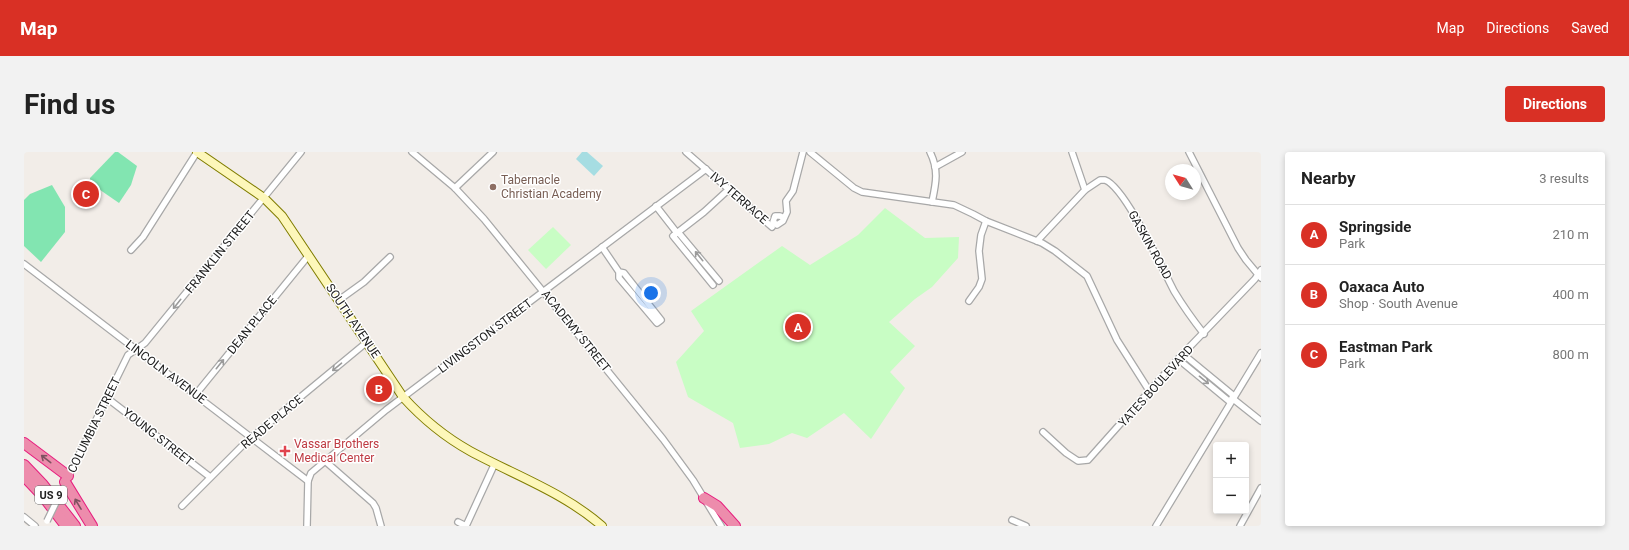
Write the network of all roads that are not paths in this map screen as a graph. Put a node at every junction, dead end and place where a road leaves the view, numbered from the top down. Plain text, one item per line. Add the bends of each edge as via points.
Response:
1 (197, 152) edge
2 (412, 152) edge
3 (493, 152) edge
4 (686, 152) edge
5 (803, 152) edge
6 (810, 152) edge
7 (930, 152) edge
8 (962, 152) edge
9 (1072, 152) edge
10 (1189, 152) edge
11 (299, 153) edge
12 (935, 167) junction
13 (706, 169) junction
14 (455, 188) junction
15 (728, 190) junction
16 (1084, 190) junction
17 (264, 198) junction
18 (932, 202) junction
19 (656, 206) junction
20 (784, 218) dead end
21 (986, 221) junction
22 (772, 228) dead end
23 (676, 233) junction
24 (1037, 240) junction
25 (602, 248) junction
26 (131, 250) dead end
27 (309, 255) junction
28 (390, 257) dead end
29 (24, 264) edge
30 (619, 272) junction
31 (1260, 274) edge
32 (719, 281) dead end
33 (713, 285) dead end
34 (544, 291) junction
35 (338, 300) junction
36 (969, 301) dead end
37 (1204, 334) junction
38 (367, 342) junction
39 (136, 349) junction
40 (1261, 353) edge
41 (1183, 354) junction
42 (1178, 359) junction
43 (1150, 392) junction
44 (196, 394) junction
45 (107, 398) junction
46 (404, 398) junction
47 (1232, 399) junction
48 (1261, 421) edge
49 (1043, 432) dead end
50 (252, 438) junction
51 (24, 443) edge
52 (325, 461) junction
53 (495, 463) junction
54 (24, 465) edge
55 (24, 476) edge
56 (210, 477) junction
57 (308, 481) junction
58 (66, 482) junction
59 (1261, 488) edge
60 (704, 498) junction
61 (182, 506) dead end
62 (24, 517) edge
63 (1012, 520) dead end
64 (458, 522) dead end
65 (45, 524) edge
66 (35, 526) edge
67 (66, 526) edge
68 (75, 526) edge
69 (92, 526) edge
70 (307, 526) edge
71 (381, 526) edge
72 (466, 526) edge
73 (602, 526) edge
74 (721, 526) edge
75 (735, 526) edge
76 (1026, 526) edge
77 (1156, 526) edge
78 (1240, 526) edge

1 - 17 street, SOUTH AVENUE
1 - 26 street via 143,237
2 - 14 street, ACADEMY STREET
3 - 14 street
4 - 13 street, IVY TERRACE
5 - 20 street via 793,192 786,201 787,212
6 - 18 street via 862,192
7 - 12 street
8 - 12 street
9 - 16 street
10 - 31 street via 1238,248
11 - 17 street, FRANKLIN STREET
12 - 18 street via 937,178
13 - 15 street, IVY TERRACE
13 - 19 street, LIVINGSTON STREET
14 - 34 street, ACADEMY STREET
15 - 22 street, IVY TERRACE
15 - 23 street
16 - 24 street
16 - 37 street, GASKIN ROAD via 1100,180 1105,180 1116,187 1136,218 1180,300
17 - 27 street, SOUTH AVENUE via 282,216
17 -> 39 street, FRANKLIN STREET via 145,343
18 - 21 street via 958,206
19 - 23 street
19 - 25 street, LIVINGSTON STREET
21 - 24 street
21 - 36 street via 981,235 979,258 982,279
32 -> 23 street
23 - 33 street
24 - 43 street via 1087,276 1117,340
25 - 30 street
25 - 34 street, LIVINGSTON STREET
27 - 35 street, SOUTH AVENUE
44 -> 27 street, DEAN PLACE
28 - 35 street via 364,282
29 - 39 street, LINCOLN AVENUE
30 - 30 street via 619,278 657,323 661,320 624,273
31 - 37 street, YATES BOULEVARD
34 - 46 street, LIVINGSTON STREET
34 - 60 street, ACADEMY STREET via 663,439
35 - 38 street, SOUTH AVENUE
37 - 41 street, YATES BOULEVARD
38 - 46 street, SOUTH AVENUE
38 -> 50 street, READE PLACE
39 - 44 street, LINCOLN AVENUE
39 - 45 street, COLUMBIA STREET via 128,355
40 - 47 street
41 - 42 street, YATES BOULEVARD
41 - 47 street
42 - 43 street, YATES BOULEVARD
42 -> 47 street
43 - 49 street, YATES BOULEVARD via 1083,462 1072,458
44 - 50 street, LINCOLN AVENUE
45 - 56 street, YOUNG STREET
45 - 58 street, COLUMBIA STREET
46 - 52 street, LIVINGSTON STREET
46 - 53 street, SOUTH AVENUE via 458,443
47 - 48 street
47 - 77 street
50 - 56 street, READE PLACE
50 - 57 street, LINCOLN AVENUE
58 -> 51 highway
52 - 57 street, LIVINGSTON STREET via 311,473
52 - 71 street via 373,503
53 - 72 street
53 - 73 street, SOUTH AVENUE via 564,499
54 - 68 highway, US 9
55 - 67 highway, US 9
56 - 61 street, READE PLACE
57 - 70 street
58 - 65 street, COLUMBIA STREET, bridge
69 -> 58 highway
59 - 78 street
60 - 74 street, ACADEMY STREET
60 - 75 highway via 717,506
62 - 66 street
63 - 76 street
64 - 72 street

